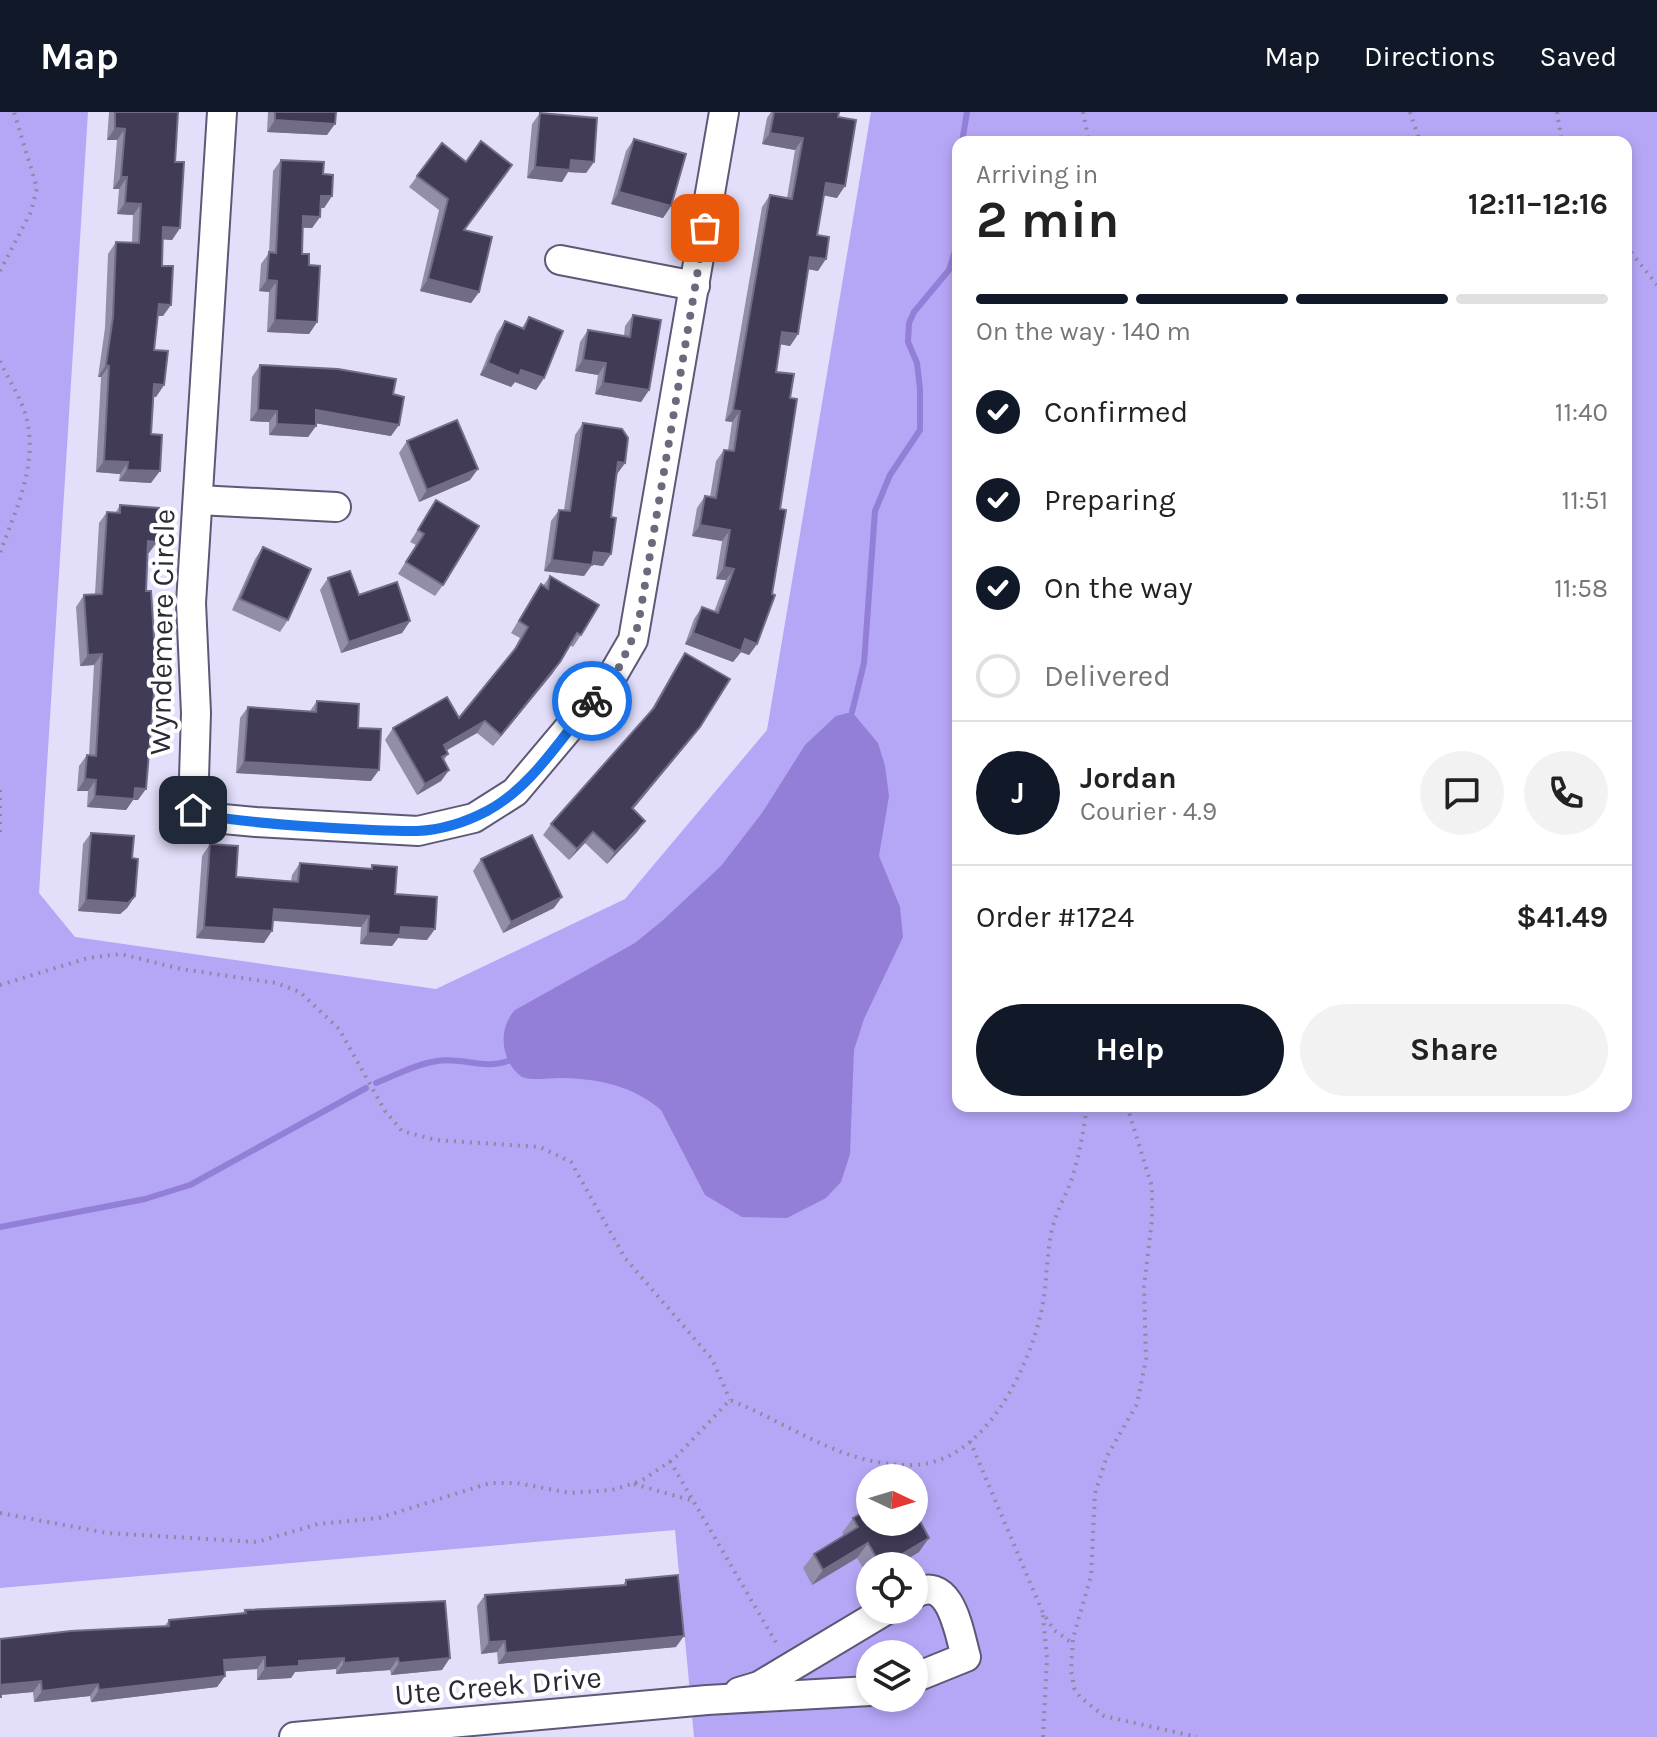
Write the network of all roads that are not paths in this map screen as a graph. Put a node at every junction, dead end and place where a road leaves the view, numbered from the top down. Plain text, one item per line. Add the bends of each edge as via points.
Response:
1 (222, 112) edge
2 (724, 112) edge
3 (560, 260) dead end
4 (695, 286) junction
5 (198, 500) junction
6 (336, 507) dead end
7 (928, 1589) edge
8 (862, 1624) edge
9 (928, 1672) edge
10 (856, 1692) edge
11 (707, 1700) junction
12 (548, 1726) edge
13 (294, 1737) edge

1 - 5 street, Wyndemere Circle
2 - 4 street, Wyndemere Circle
3 - 4 street
4 - 5 street, Wyndemere Circle via 633,640 611,678 515,792 474,818 418,831 256,822 195,813 191,603
5 - 6 street
7 - 9 street via 942,1594 954,1611 966,1657
8 - 11 street, Ute Creek Drive via 759,1686
10 - 11 street, Ute Creek Drive
11 - 12 street, Ute Creek Drive
12 - 13 street, Ute Creek Drive

